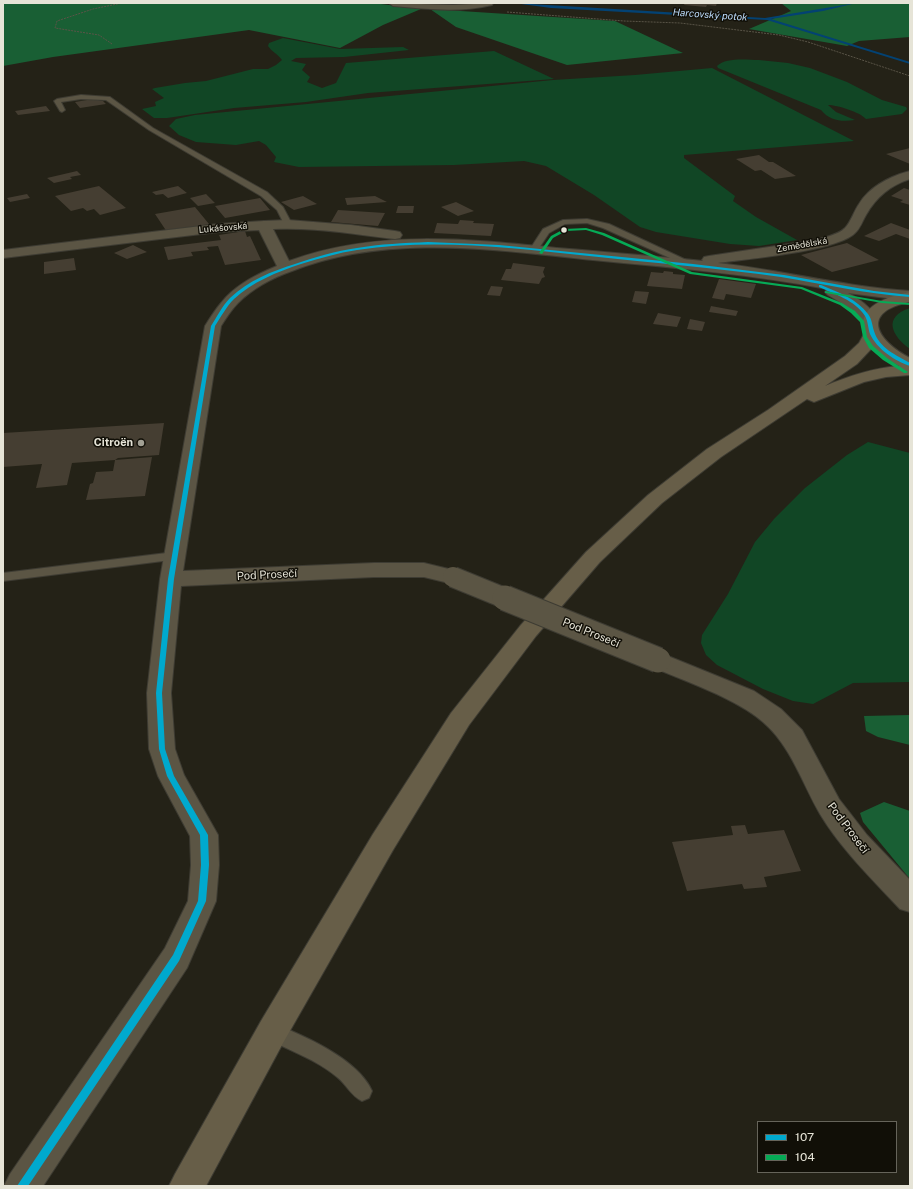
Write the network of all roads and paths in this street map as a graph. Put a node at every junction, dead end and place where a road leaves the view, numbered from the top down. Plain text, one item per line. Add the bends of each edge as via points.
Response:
1 (122, 3) edge
2 (393, 3) edge
3 (489, 3) edge
4 (467, 8) junction
5 (112, 44) dead end
6 (910, 76) edge
7 (62, 110) dead end
8 (910, 175) edge
9 (288, 224) junction
10 (264, 225) junction
11 (443, 242) junction
12 (534, 249) junction
13 (3, 254) edge
14 (693, 265) junction
15 (286, 268) junction
16 (804, 280) junction
17 (910, 296) edge
18 (871, 327) junction
19 (910, 365) edge
20 (910, 370) edge
21 (774, 414) junction
22 (173, 568) junction
23 (3, 577) edge
24 (910, 900) edge
25 (272, 1032) junction
26 (362, 1091) dead end
27 (22, 1186) edge
28 (187, 1186) edge

1 - 5 path via 57,21 55,28 99,35
2 - 4 street
3 - 4 street
4 - 6 path via 680,23 779,35
7 - 9 lane via 57,102 81,97 108,98 151,129 264,194 280,209
8 - 14 street, Zemědělská via 878,191 866,203 850,231 837,238 818,244 714,258
9 - 10 street, Lukášovská
9 - 11 street, Lukášovská via 351,229
10 - 13 street, Lukášovská via 218,228
10 - 15 street
11 - 12 street
11 - 15 street via 357,248 327,253
12 - 14 street
12 - 14 lane via 546,231 564,222 587,221 606,226
14 - 16 street
15 - 22 street via 259,279 242,291 227,305 213,326
16 - 17 street via 870,292
16 - 18 street via 845,297 858,306
17 - 18 main road via 886,304 876,311
18 - 19 main road via 879,345
18 - 21 main road via 866,345 860,353
20 - 21 main road via 859,378
21 - 25 main road via 714,453 656,499 593,557 528,631 460,719 383,842
22 - 23 lane
22 - 24 street, Pod Prosečí, bridge via 424,570 453,577 745,697 772,715 793,737 830,807 853,837
22 - 27 street via 159,693 162,749 171,776 204,835 202,901 176,958
25 - 26 lane via 329,1060 345,1071
25 - 28 main road

